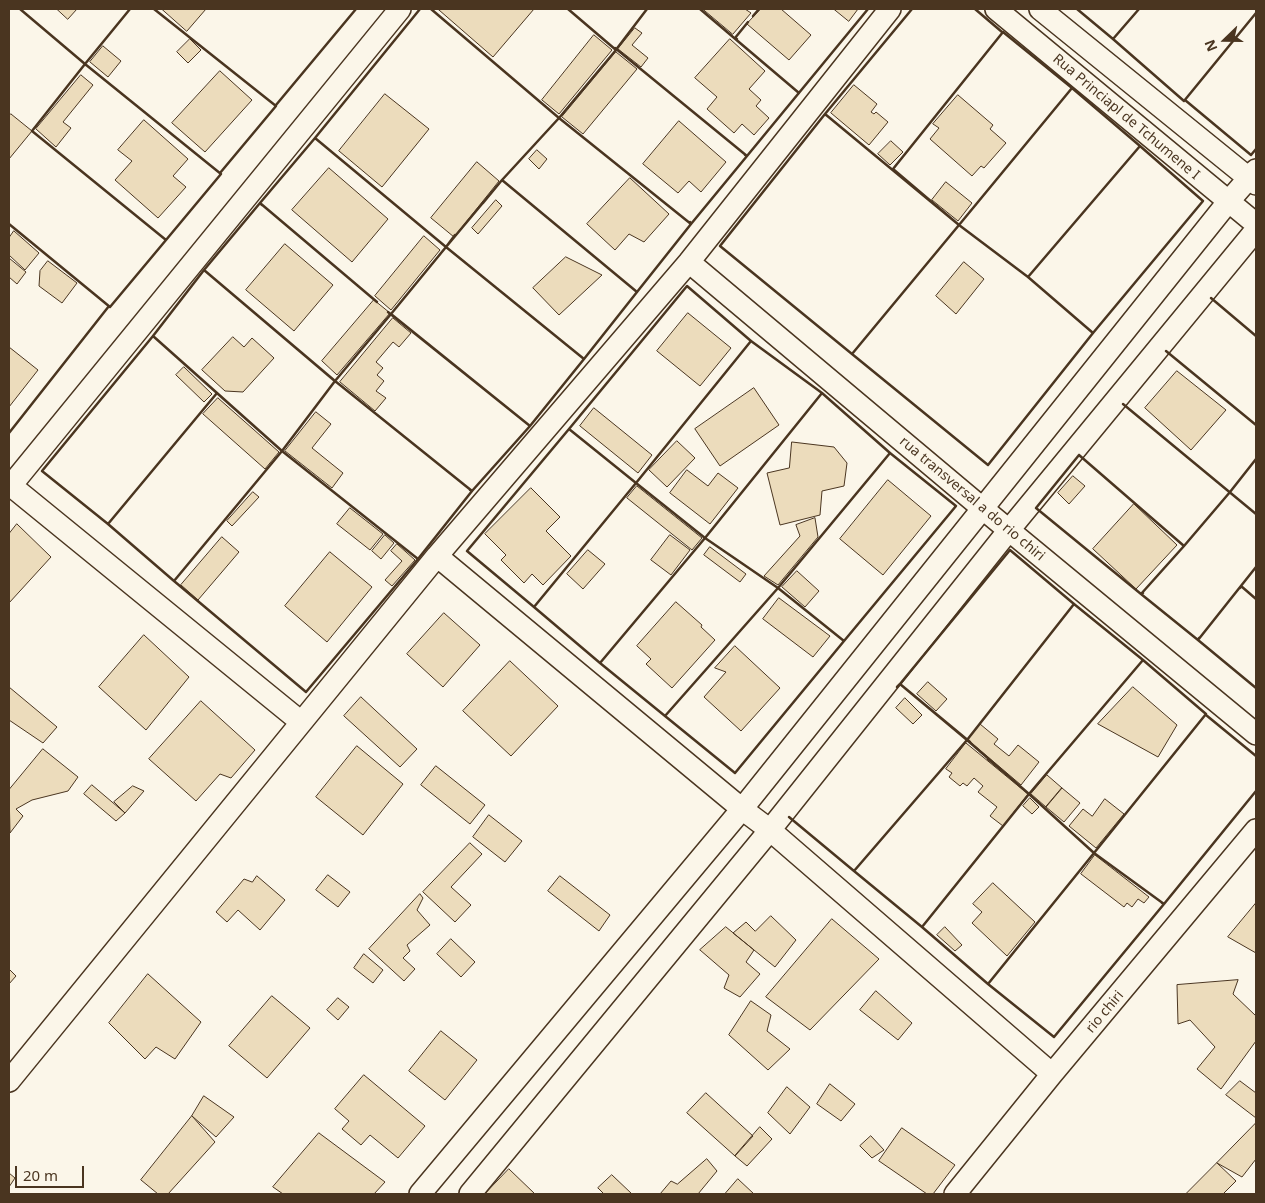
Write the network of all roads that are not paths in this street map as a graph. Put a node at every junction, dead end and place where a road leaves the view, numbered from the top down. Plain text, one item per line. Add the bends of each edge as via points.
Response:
1 (400, 9) edge
2 (890, 9) edge
3 (996, 9) edge
4 (1040, 9) edge
5 (1254, 177) edge
6 (1228, 202) junction
7 (1256, 224) edge
8 (1256, 230) edge
9 (689, 262) junction
10 (9, 486) edge
11 (982, 508) junction
12 (1009, 530) junction
13 (437, 556) junction
14 (301, 722) junction
15 (1256, 734) edge
16 (742, 809) junction
17 (770, 830) junction
18 (1256, 830) edge
19 (1052, 1074) junction
20 (9, 1081) edge
21 (420, 1194) edge
22 (470, 1194) edge
23 (955, 1194) edge

1 - 10 street
2 - 9 street
3 - 6 street, Rua Princiapl de Tchumene I
4 - 5 street, Rua Princiapl de Tchumene I
5 - 6 street
6 - 7 street, Rua Princiapl de Tchumene I
6 - 11 street
8 - 12 street
9 - 11 street, rua transversal a do rio chiri
9 - 13 street
10 - 14 street
11 - 12 street, rua transversal a do rio chiri
11 - 16 street
12 - 15 street, rua transversal a do rio chiri
12 - 17 street
13 - 14 street
13 - 16 street
14 - 20 street
16 - 17 street
16 - 21 street
17 - 19 street
17 - 22 street
18 - 19 street, rio chiri
19 - 23 street, rio chiri

